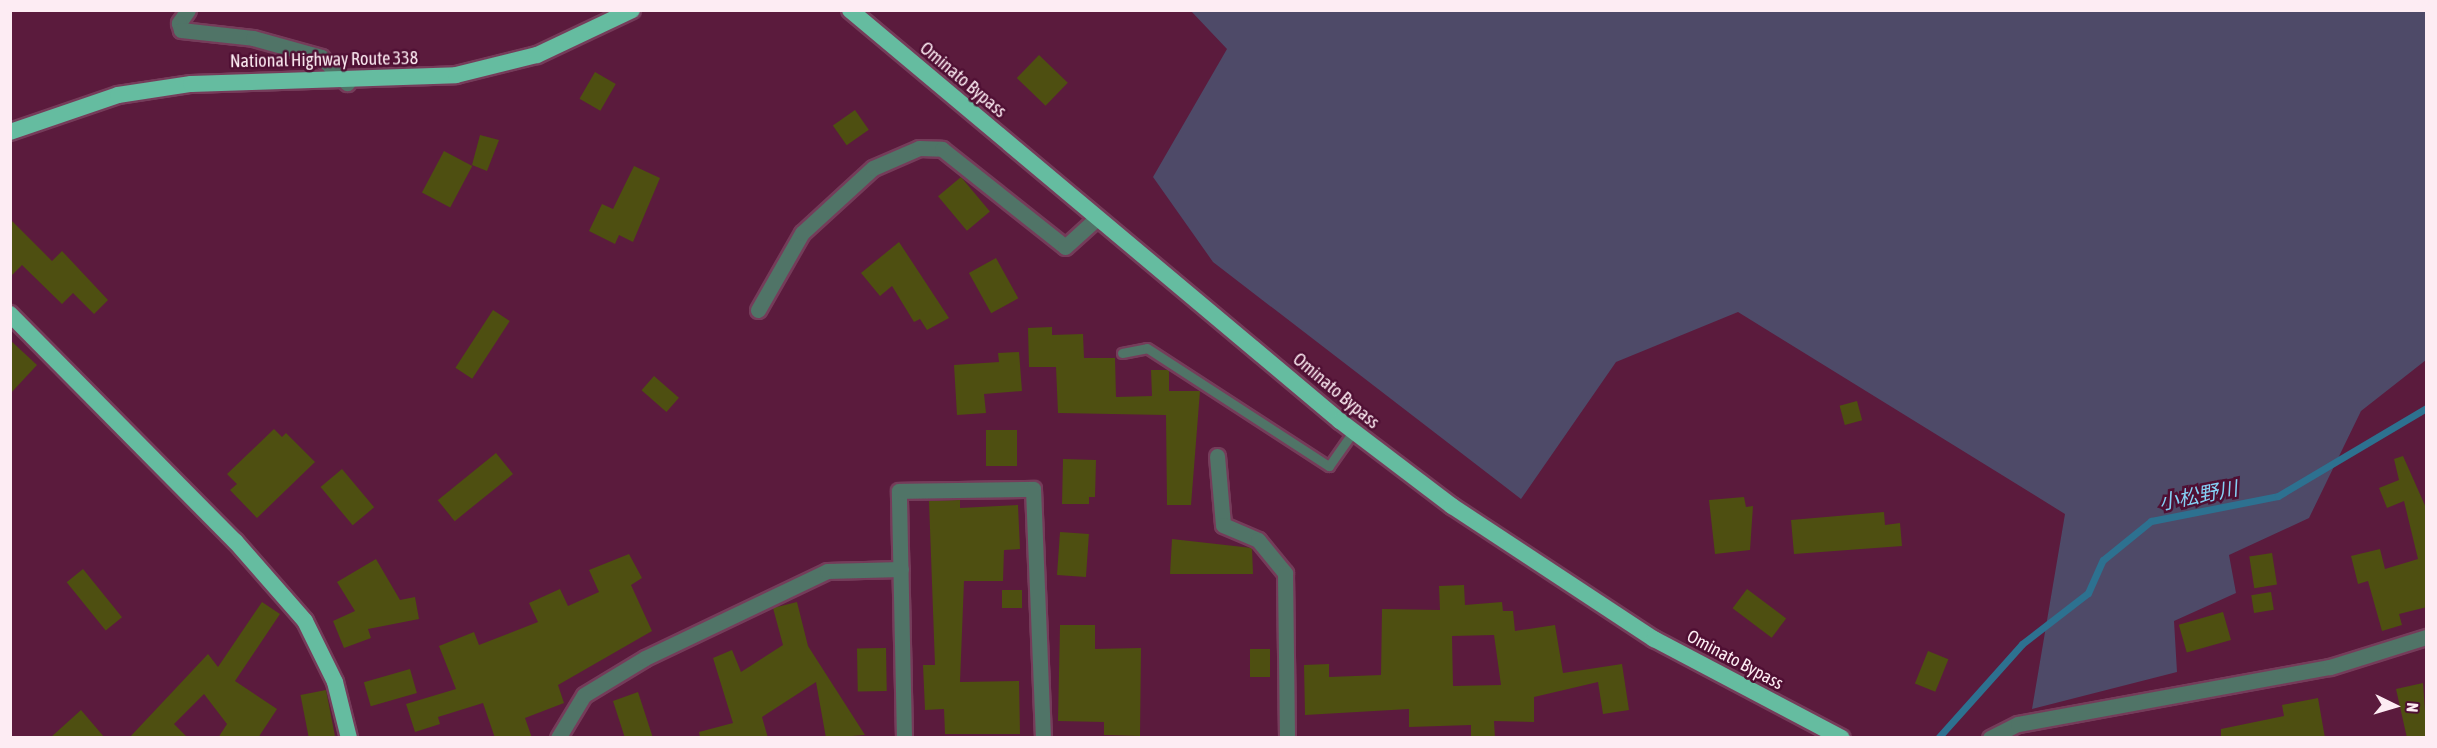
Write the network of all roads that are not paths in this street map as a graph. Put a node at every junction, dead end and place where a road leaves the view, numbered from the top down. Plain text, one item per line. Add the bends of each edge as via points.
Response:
1 (188, 10) edge
2 (632, 10) edge
3 (857, 13) edge
4 (347, 83) junction
5 (10, 132) edge
6 (1097, 218) junction
7 (758, 310) dead end
8 (10, 314) edge
9 (1122, 353) dead end
10 (1353, 432) junction
11 (1217, 456) dead end
12 (901, 569) junction
13 (2427, 637) edge
14 (349, 738) edge
15 (558, 738) edge
16 (904, 738) edge
17 (1043, 738) edge
18 (1287, 738) edge
19 (1842, 738) edge
20 (1990, 738) edge

1 - 4 street via 179,22 181,30 253,38 321,57
2 - 4 highway, National Highway Route 338 via 537,55 467,72
3 - 6 highway, Ominato Bypass
4 - 5 highway, National Highway Route 338 via 191,84 118,95
6 - 7 street via 1065,247 942,149 919,148 873,168 802,233
6 - 10 highway, Ominato Bypass
8 - 14 highway via 236,541 305,621 335,682
9 - 10 lane via 1147,348 1329,466
10 - 19 highway, Ominato Bypass via 1452,506 1654,639
11 - 18 street via 1222,525 1258,540 1285,573
12 - 15 street via 827,571 645,658 584,695
12 - 16 street
12 - 17 street via 899,491 1033,489
13 - 20 street via 2330,667 2018,724

